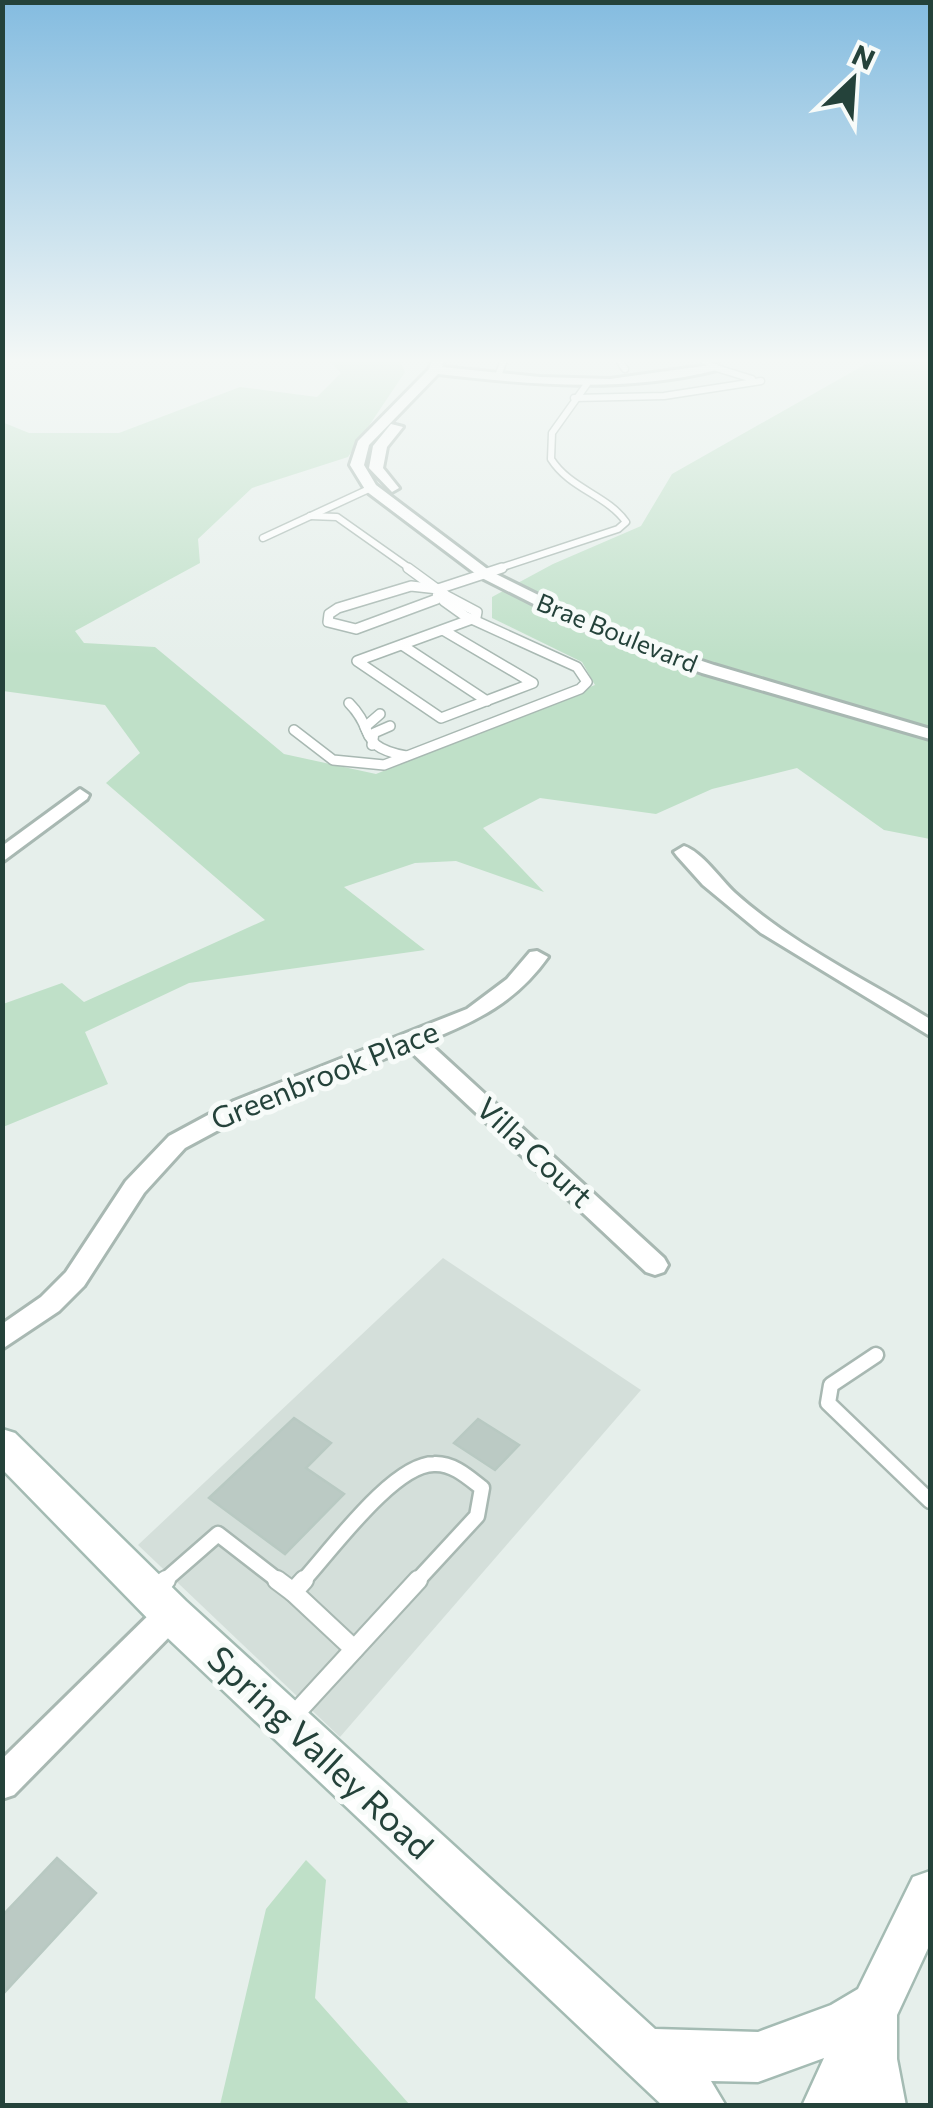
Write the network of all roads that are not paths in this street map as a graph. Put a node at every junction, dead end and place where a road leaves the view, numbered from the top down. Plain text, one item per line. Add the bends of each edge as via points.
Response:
1 (359, 458) edge
2 (378, 458) edge
3 (549, 458) edge
4 (371, 488) junction
5 (340, 502) junction
6 (310, 516) junction
7 (337, 517) junction
8 (263, 538) dead end
9 (492, 571) junction
10 (441, 592) junction
11 (476, 618) junction
12 (443, 630) junction
13 (402, 645) junction
14 (488, 701) junction
15 (349, 704) dead end
16 (380, 714) dead end
17 (930, 725) edge
18 (390, 726) dead end
19 (294, 730) dead end
20 (930, 734) edge
21 (372, 745) junction
22 (410, 757) junction
23 (80, 794) dead end
24 (684, 852) dead end
25 (2, 856) edge
26 (537, 956) dead end
27 (930, 1030) edge
28 (412, 1040) junction
29 (655, 1265) dead end
30 (2, 1339) edge
31 (876, 1355) dead end
32 (2, 1444) edge
33 (930, 1501) edge
34 (293, 1592) junction
35 (161, 1604) junction
36 (354, 1649) junction
37 (287, 1723) junction
38 (2, 1784) edge
39 (930, 1894) edge
40 (874, 2007) junction
41 (645, 2054) junction
42 (701, 2106) edge
43 (827, 2106) edge
44 (881, 2106) edge

1 - 4 street
2 - 9 street, Brae Boulevard via 376,468 393,490
3 - 9 lane via 567,482 626,522
4 - 5 lane
4 - 9 street, Brae Boulevard
5 - 6 lane
5 - 7 lane
6 - 7 lane
6 - 8 lane
7 - 10 lane
9 - 10 lane
9 - 17 street, Brae Boulevard via 639,636
9 - 20 street, Brae Boulevard via 603,634
10 - 10 lane via 411,586 338,608 328,622 356,629 438,600
10 - 11 lane via 444,601
11 - 12 lane
11 - 22 lane via 577,666 586,682 580,690
12 - 13 lane
12 - 14 lane via 533,683
13 - 14 lane
13 - 14 lane via 357,661 442,718
15 - 21 lane
16 - 21 lane via 365,727
18 - 21 lane via 374,733
19 - 22 lane via 333,760 384,765
21 - 22 lane
23 - 25 street
24 - 27 street via 760,925
26 - 28 street, Greenbrook Place via 498,1000
28 - 29 street, Villa Court
28 - 30 street, Greenbrook Place via 242,1107 177,1142 135,1187 75,1279
31 - 33 lane via 831,1385 828,1404
32 - 35 street, Spring Valley Road
34 - 35 lane via 218,1534
34 - 36 lane
34 - 36 lane via 400,1474 422,1462 457,1467 482,1488 477,1516
35 - 37 street, Spring Valley Road
35 - 38 street
36 - 37 lane
37 - 41 street, Spring Valley Road
39 - 40 street
40 - 41 street via 845,2026 758,2058
40 - 43 street
40 - 44 street via 872,2059
41 - 42 street, Spring Valley Road

